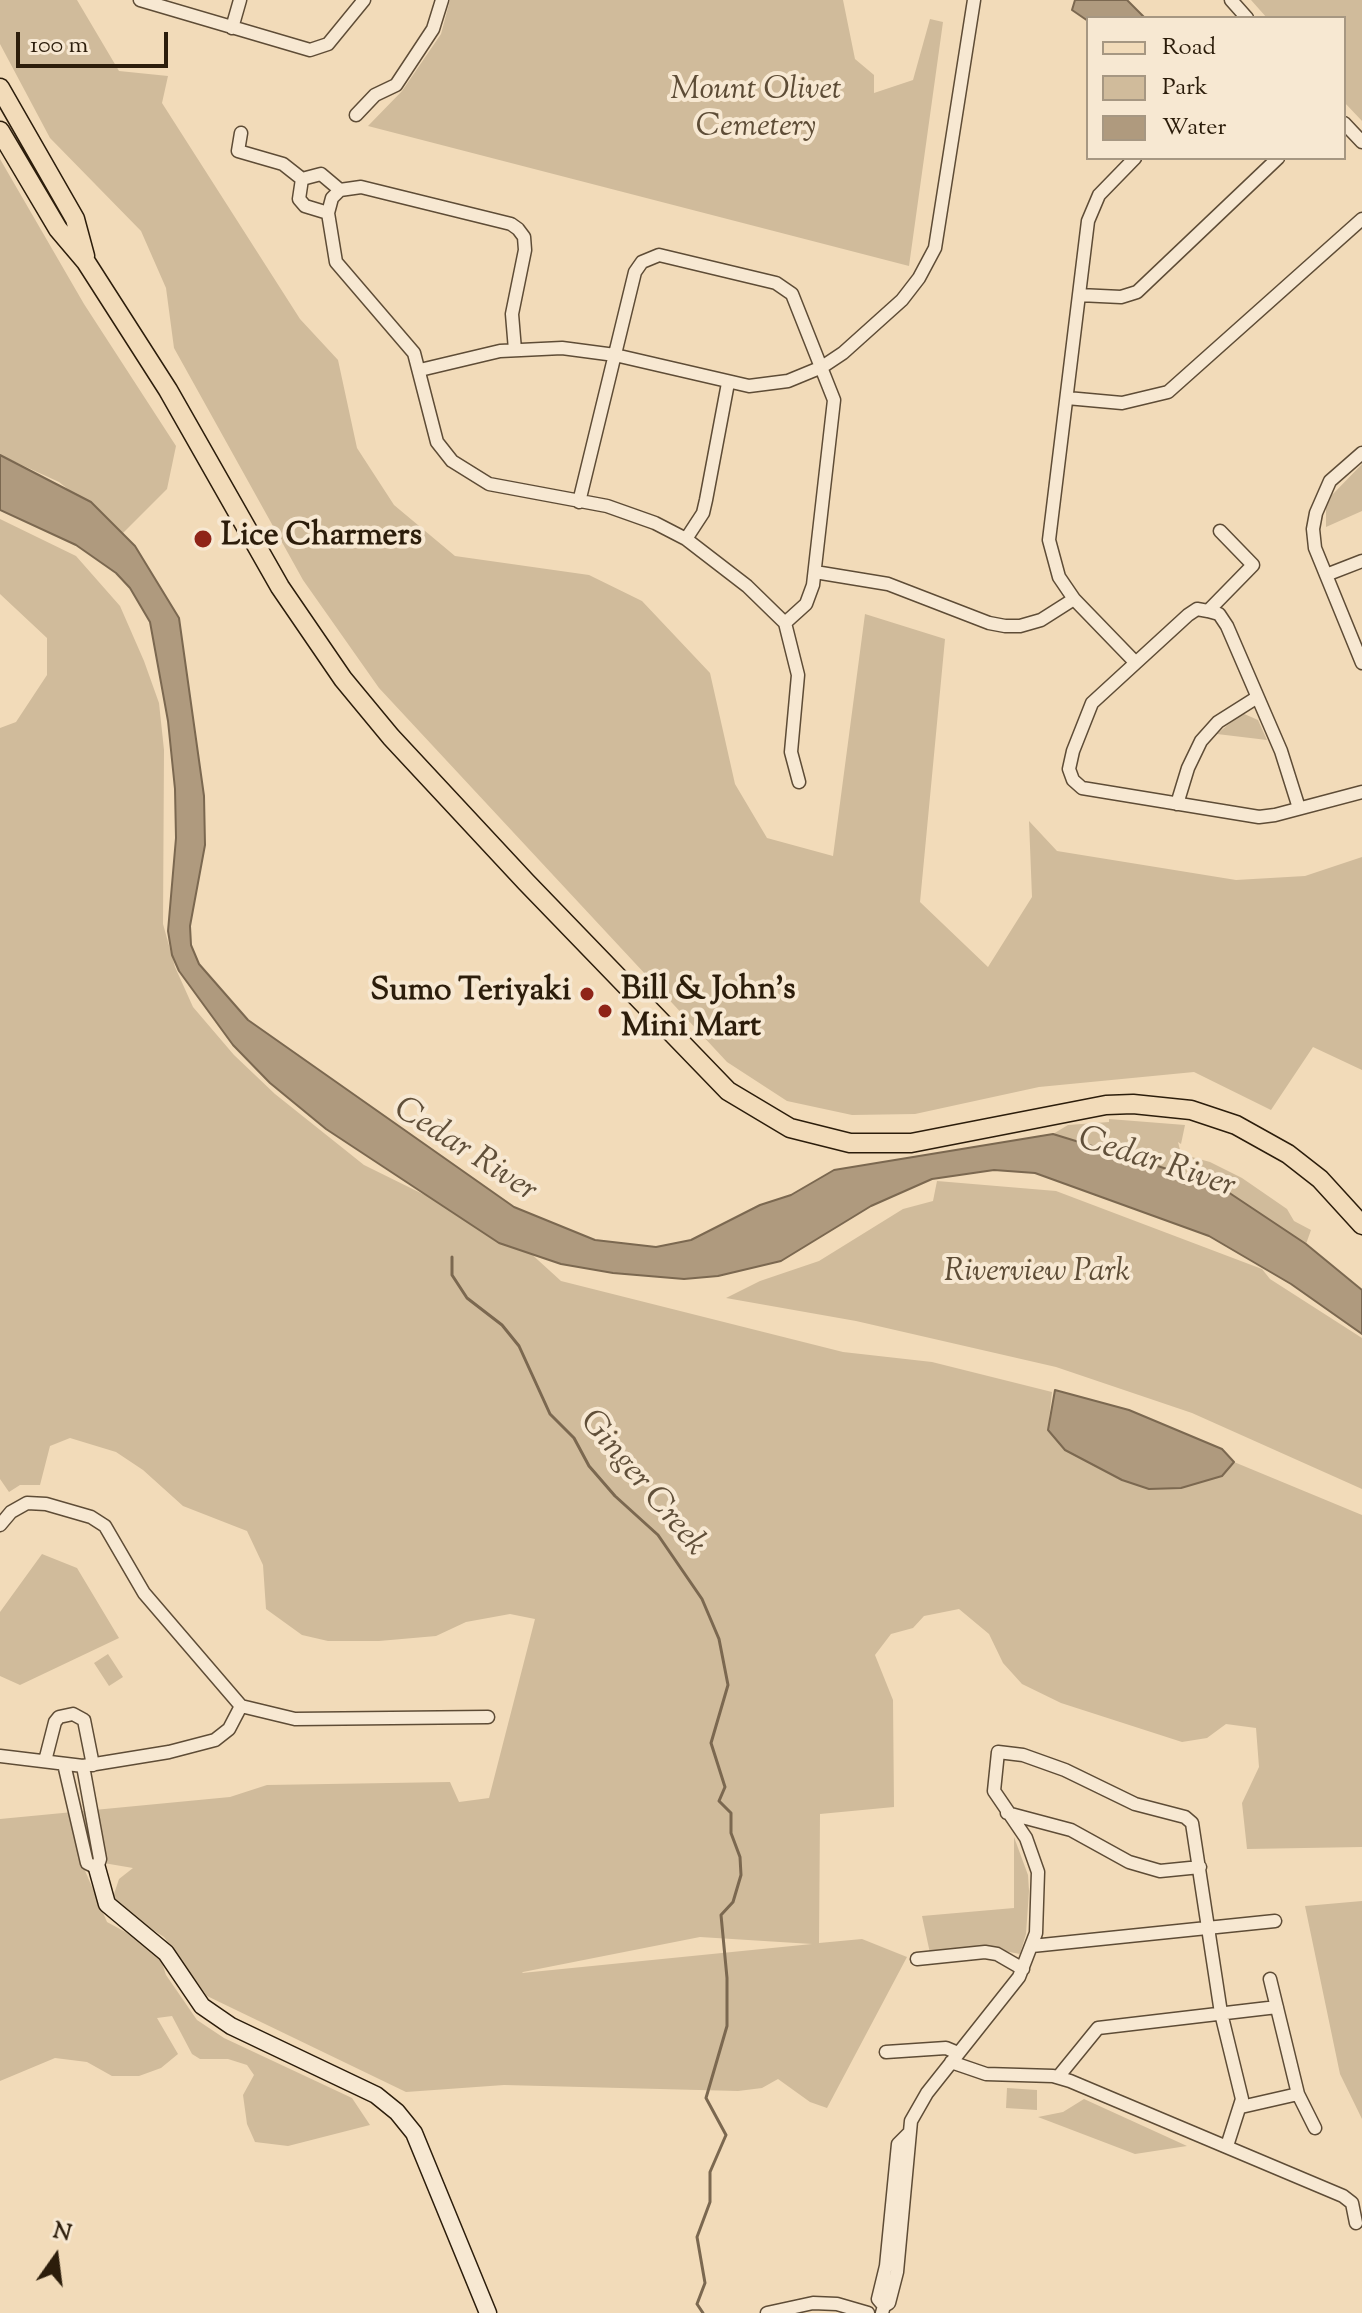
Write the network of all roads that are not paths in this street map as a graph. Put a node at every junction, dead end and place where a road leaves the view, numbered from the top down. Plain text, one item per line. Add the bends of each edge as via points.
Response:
1 (140, 0) edge
2 (240, 0) edge
3 (364, 0) edge
4 (442, 0) edge
5 (974, 0) edge
6 (1231, 0) edge
7 (1245, 16) edge
8 (232, 28) junction
9 (0, 88) edge
10 (356, 115) dead end
11 (19, 121) junction
12 (1346, 125) edge
13 (0, 131) edge
14 (241, 133) dead end
15 (1362, 142) edge
16 (1133, 160) edge
17 (1276, 160) edge
18 (302, 179) junction
19 (340, 190) junction
20 (328, 213) junction
21 (1362, 219) edge
22 (86, 262) junction
23 (1079, 295) junction
24 (515, 350) junction
25 (615, 355) junction
26 (822, 367) junction
27 (420, 370) junction
28 (728, 383) junction
29 (1067, 398) junction
30 (1362, 453) edge
31 (579, 502) junction
32 (1220, 531) dead end
33 (686, 539) junction
34 (1362, 561) edge
35 (815, 572) junction
36 (1326, 575) junction
37 (1074, 599) junction
38 (1208, 611) junction
39 (785, 623) junction
40 (1134, 661) junction
41 (1362, 663) edge
42 (1256, 698) junction
43 (799, 782) dead end
44 (1362, 792) edge
45 (1177, 804) junction
46 (1299, 808) junction
47 (1359, 1215) edge
48 (0, 1525) edge
49 (241, 1706) junction
50 (488, 1717) dead end
51 (0, 1756) edge
52 (45, 1761) junction
53 (64, 1764) junction
54 (88, 1765) junction
55 (1007, 1813) junction
56 (1200, 1867) junction
57 (97, 1868) junction
58 (1275, 1921) dead end
59 (1209, 1928) junction
60 (1032, 1946) junction
61 (917, 1959) dead end
62 (1023, 1969) junction
63 (1270, 1979) dead end
64 (1277, 2007) junction
65 (1221, 2013) junction
66 (886, 2052) dead end
67 (955, 2057) junction
68 (1058, 2077) junction
69 (1298, 2094) junction
70 (1241, 2107) junction
71 (1315, 2128) dead end
72 (1227, 2146) junction
73 (1356, 2223) dead end
74 (883, 2310) edge
75 (488, 2313) edge
76 (767, 2313) edge
77 (868, 2313) edge

1 - 8 street
2 - 8 street
3 - 8 street via 328,44 317,49
4 - 10 street via 433,29 396,85 375,95
5 - 26 street via 935,248 902,300
6 - 7 street
9 - 11 main road
11 - 13 street
11 - 22 main road via 75,219
12 - 15 street
13 - 22 main road via 58,229
14 - 18 street via 238,151 283,164
16 - 23 street via 1093,207
17 - 23 street via 1137,292 1121,297
18 - 19 street via 321,174
18 - 20 street via 299,199
19 - 20 street
19 - 24 street via 361,187 511,224 524,237 512,314
20 - 27 street via 336,262 406,341
21 - 29 street via 1168,392 1122,403
22 - 47 main road via 168,390 280,587 343,679 526,882 728,1091 790,1128 850,1143 911,1143 1106,1105 1191,1110 1236,1125 1288,1154
23 - 29 street
24 - 25 street via 562,348
24 - 27 street
25 - 26 street via 635,272 642,262 659,255 784,287 796,301
25 - 28 street
25 - 31 street
26 - 28 street via 788,381
26 - 35 street via 834,416
27 - 31 street via 437,442 452,461 489,484
28 - 33 street via 706,500
29 - 37 street via 1049,540 1059,577
30 - 36 street via 1330,481 1316,513 1315,548
31 - 33 street via 630,514
32 - 38 street via 1253,565
33 - 39 street
34 - 36 street
35 - 37 street via 874,579 1005,626 1041,620
35 - 39 street via 806,604
36 - 41 street
37 - 40 street
38 - 40 street via 1197,609 1188,615
38 - 42 street via 1219,614 1227,626
39 - 43 street via 798,675 791,752
40 - 45 street via 1092,703 1069,769 1073,780 1097,792
42 - 45 street via 1218,722 1201,741
42 - 46 street
44 - 46 street
45 - 46 street via 1259,817
48 - 49 street via 27,1503 91,1517 105,1526 144,1593
49 - 50 street via 295,1719
49 - 54 street via 229,1729 215,1740
51 - 52 street
52 - 53 street
52 - 54 street via 55,1722 73,1714 84,1720
53 - 54 street
53 - 57 street via 87,1863
54 - 57 street
55 - 56 street via 1052,1822 1105,1851 1160,1871
55 - 56 street via 994,1791 998,1752 1023,1755 1135,1804 1185,1817 1194,1830
55 - 60 street via 1026,1838 1038,1872 1039,1914
56 - 59 street
57 - 75 street via 107,1904 166,1953 202,2006 231,2026 376,2095 397,2112 414,2133
58 - 59 street
59 - 60 street
59 - 65 street
60 - 62 street
61 - 62 street via 985,1952
62 - 67 street
63 - 64 street
64 - 65 street
64 - 69 street
65 - 68 street via 1098,2028
65 - 70 street
66 - 67 street via 946,2048
67 - 68 street via 986,2074
67 - 74 street via 917,2107 908,2134 898,2144 878,2299
68 - 72 street
69 - 70 street
69 - 71 street
70 - 72 street
72 - 73 street via 1343,2196 1352,2203
76 - 77 street via 813,2303

